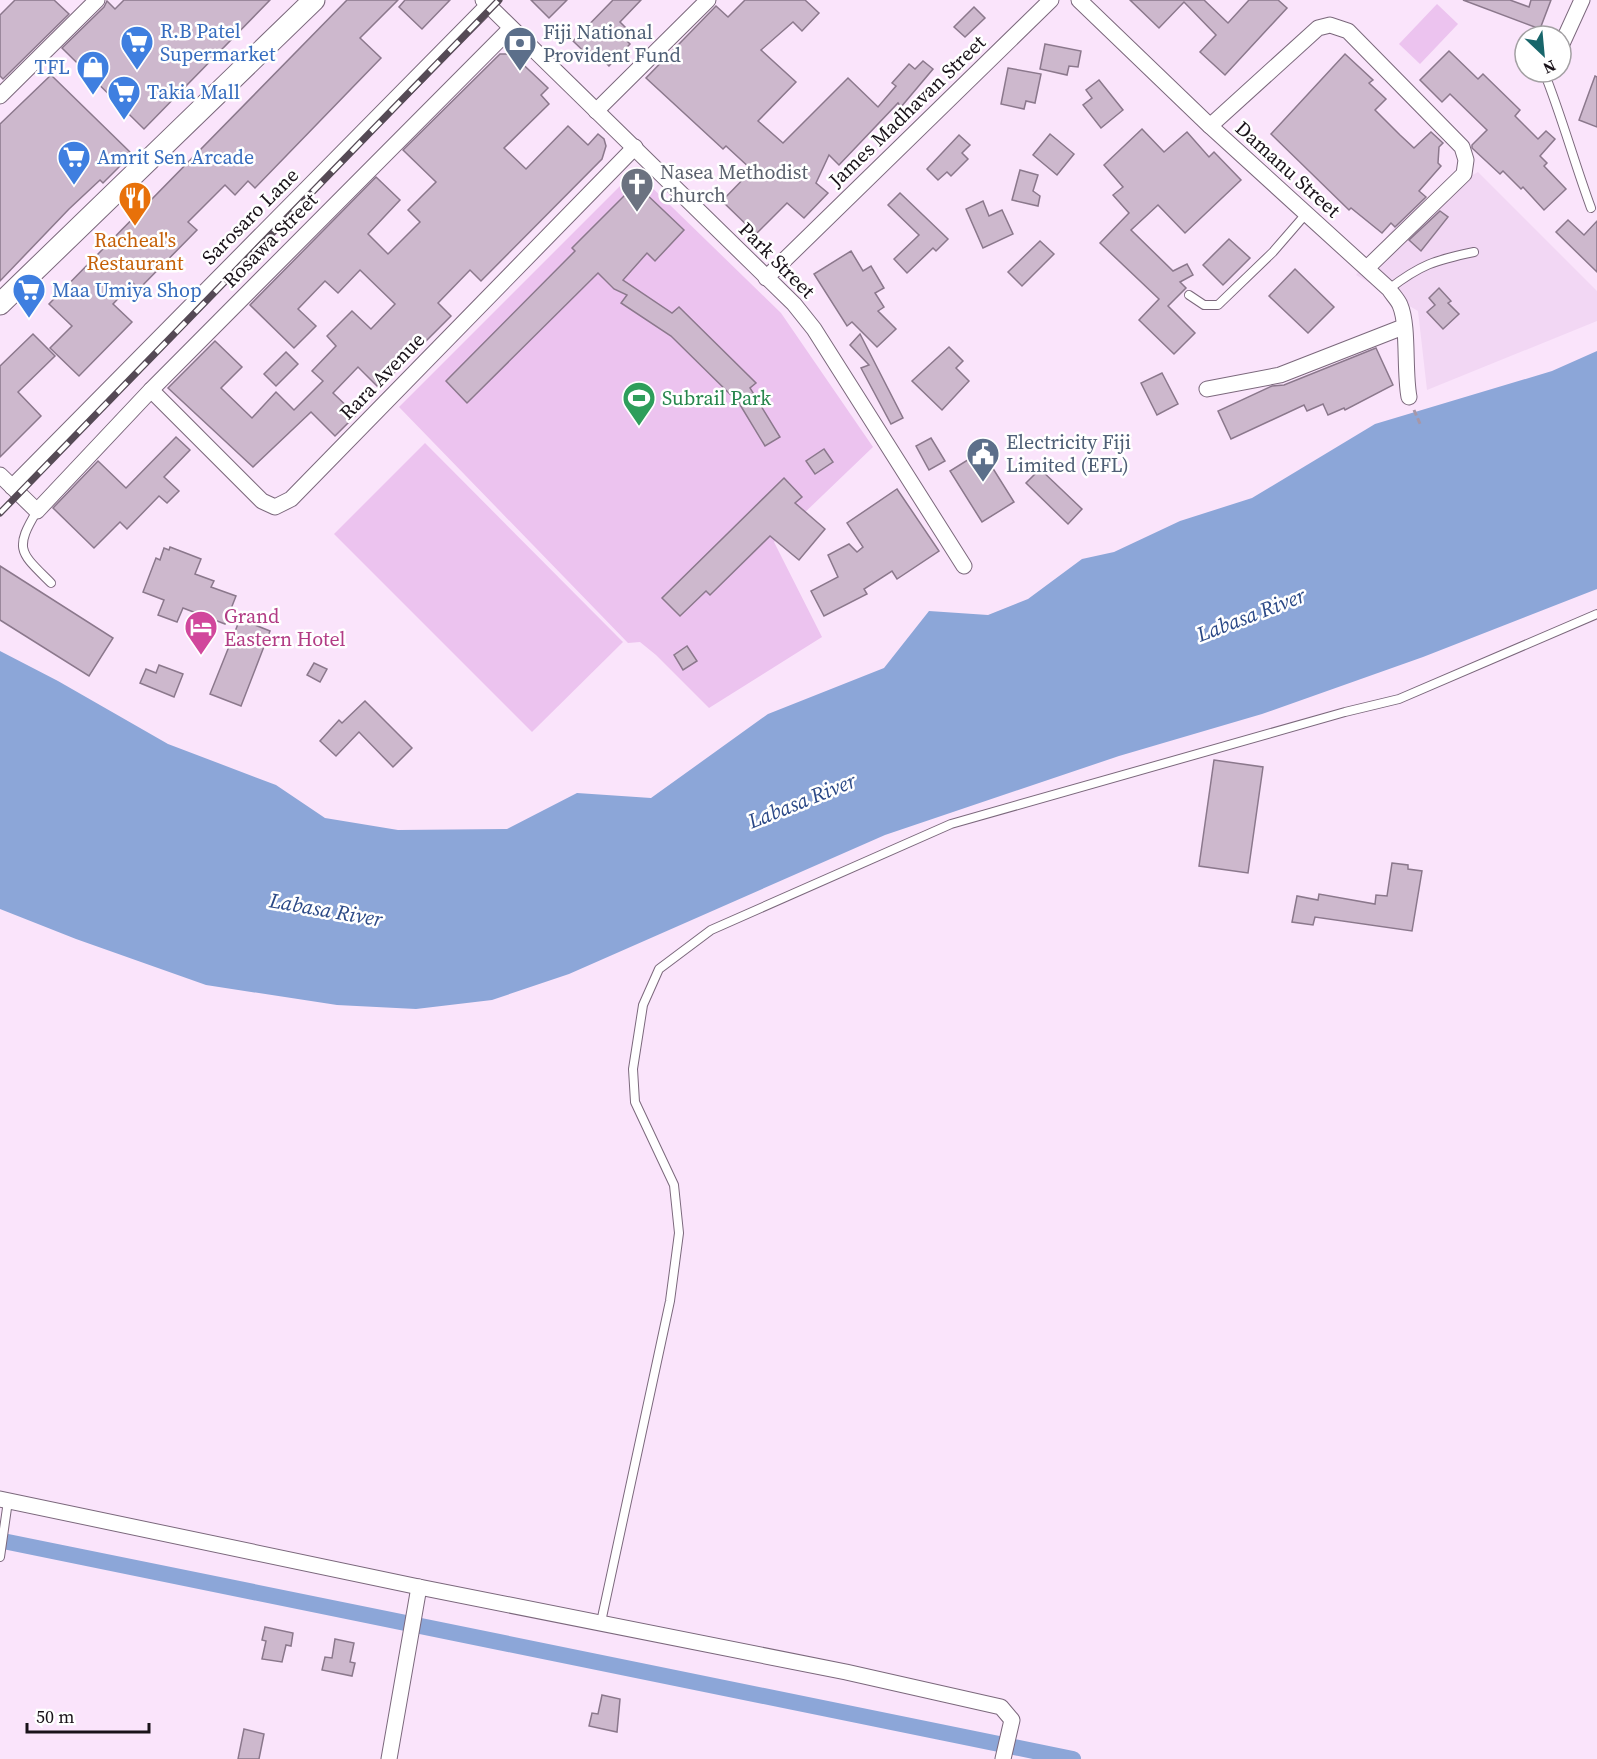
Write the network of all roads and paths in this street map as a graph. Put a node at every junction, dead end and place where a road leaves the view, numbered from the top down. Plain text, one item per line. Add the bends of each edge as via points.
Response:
1 (97, 0) edge
2 (314, 0) edge
3 (708, 0) edge
4 (1051, 0) edge
5 (1079, 0) edge
6 (1581, 0) edge
7 (488, 2) edge
8 (1571, 24) edge
9 (511, 28) junction
10 (1549, 84) edge
11 (0, 96) edge
12 (596, 111) junction
13 (1210, 126) junction
14 (634, 147) junction
15 (1591, 208) dead end
16 (1305, 214) junction
17 (1474, 252) dead end
18 (1367, 268) junction
19 (766, 278) junction
20 (1389, 289) junction
21 (1189, 295) dead end
22 (0, 304) edge
23 (1403, 327) junction
24 (1207, 389) dead end
25 (151, 390) junction
26 (1409, 397) dead end
27 (0, 475) edge
28 (12, 487) junction
29 (37, 511) junction
30 (964, 566) dead end
31 (51, 583) dead end
32 (1597, 614) edge
33 (4, 1500) edge
34 (0, 1557) edge
35 (418, 1595) junction
36 (601, 1622) junction
37 (1003, 1758) edge
38 (389, 1759) edge

1 - 11 street
2 - 22 main road
3 - 12 street
4 - 19 street, James Madhavan Street
5 - 13 street, Damanu Street
6 - 8 street
7 - 9 street, Park Street
7 - 28 street, Sarosaro Lane
9 - 12 street, Park Street
9 - 25 street, Rosawa Street
10 - 15 lane
12 - 14 street, Park Street
13 - 16 street, Damanu Street
13 - 18 street via 1318,28 1330,25 1348,31 1462,147 1466,160 1464,174
14 - 19 street, Park Street
14 - 25 street, Rara Avenue via 291,499 275,507 262,501
16 - 18 street, Damanu Street
16 - 21 lane via 1218,305 1204,305
17 - 20 lane via 1416,269
18 - 20 street, Damanu Street
19 - 30 street, Park Street via 814,329
20 - 23 street, Damanu Street via 1400,305
23 - 24 street via 1280,375
23 - 26 street, Damanu Street via 1404,374
25 - 29 street, Rosawa Street
27 - 28 street
28 - 29 street
29 - 31 lane via 22,535 22,549
32 - 36 lane via 1399,699 951,824 711,930 659,969 643,1005 633,1069 635,1102 674,1185 679,1233 670,1301
33 - 34 lane
33 - 35 street
35 - 36 street
35 - 38 street
36 - 37 street via 1001,1707 1012,1720

